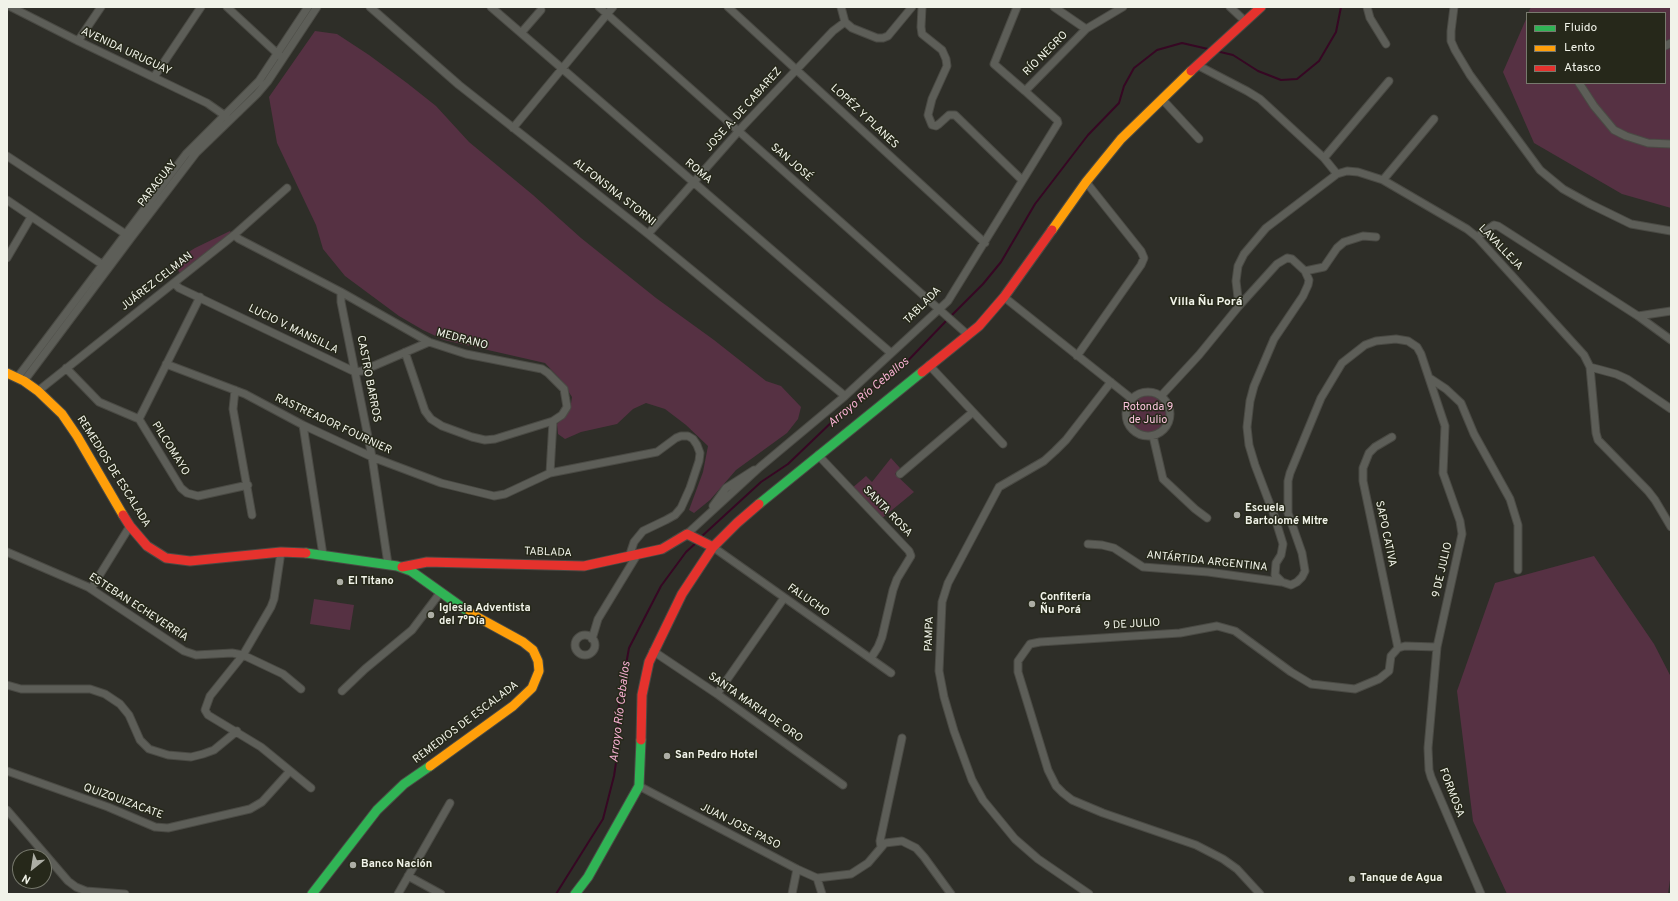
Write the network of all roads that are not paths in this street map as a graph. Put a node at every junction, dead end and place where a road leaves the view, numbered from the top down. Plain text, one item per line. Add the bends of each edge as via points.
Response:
1 (11, 7) edge
2 (101, 7) edge
3 (201, 7) edge
4 (227, 7) edge
5 (308, 7) edge
6 (317, 7) edge
7 (370, 7) edge
8 (491, 7) edge
9 (600, 7) edge
10 (613, 7) edge
11 (728, 7) edge
12 (841, 7) edge
13 (912, 7) edge
14 (922, 7) edge
15 (1017, 7) edge
16 (1054, 7) edge
17 (1123, 7) edge
18 (1230, 7) edge
19 (1261, 7) edge
20 (1367, 7) edge
21 (1454, 7) edge
22 (541, 10) dead end
23 (607, 14) junction
24 (845, 22) junction
25 (1245, 22) junction
26 (1086, 29) junction
27 (521, 33) junction
28 (78, 41) junction
29 (1386, 44) dead end
30 (280, 57) junction
31 (1201, 62) junction
32 (562, 69) junction
33 (796, 69) junction
34 (154, 77) junction
35 (1389, 81) dead end
36 (1581, 84) edge
37 (1025, 91) junction
38 (1162, 99) junction
39 (227, 118) junction
40 (1434, 119) dead end
41 (1058, 123) joint
42 (513, 128) junction
43 (739, 131) junction
44 (1199, 139) dead end
45 (1671, 144) edge
46 (7, 156) edge
47 (1324, 158) junction
48 (1337, 174) junction
49 (1022, 180) junction
50 (1383, 180) junction
51 (1086, 182) junction
52 (694, 183) junction
53 (287, 188) dead end
54 (7, 200) edge
55 (31, 217) junction
56 (1671, 231) edge
57 (648, 234) junction
58 (234, 235) junction
59 (128, 236) junction
60 (1376, 237) dead end
61 (1476, 237) junction
62 (985, 243) junction
63 (7, 258) edge
64 (105, 267) junction
65 (1305, 271) junction
66 (174, 283) junction
67 (341, 292) junction
68 (200, 297) junction
69 (1004, 297) junction
70 (1239, 306) junction
71 (942, 311) junction
72 (1671, 311) edge
73 (1638, 316) junction
74 (968, 335) junction
75 (1671, 340) edge
76 (429, 342) junction
77 (405, 352) junction
78 (891, 353) junction
79 (1078, 356) junction
80 (166, 364) junction
81 (929, 365) junction
82 (1590, 367) junction
83 (66, 368) junction
84 (355, 372) junction
85 (7, 373) edge
86 (1430, 378) junction
87 (20, 379) junction
88 (1111, 382) junction
89 (235, 390) junction
90 (38, 391) junction
91 (845, 396) junction
92 (1162, 396) junction
93 (1132, 399) junction
94 (1671, 408) edge
95 (973, 412) junction
96 (139, 419) junction
97 (553, 422) junction
98 (303, 425) junction
99 (1153, 436) junction
100 (1392, 437) dead end
101 (1003, 444) dead end
102 (818, 455) junction
103 (372, 457) junction
104 (550, 473) junction
105 (900, 474) dead end
106 (248, 485) junction
107 (252, 515) dead end
108 (1207, 518) dead end
109 (130, 526) junction
110 (1671, 527) edge
111 (690, 536) junction
112 (1088, 544) dead end
113 (708, 545) junction
114 (7, 552) edge
115 (281, 552) junction
116 (323, 555) junction
117 (633, 556) junction
118 (388, 564) junction
119 (402, 568) junction
120 (1518, 570) dead end
121 (1282, 582) junction
122 (92, 590) junction
123 (440, 593) junction
124 (784, 598) junction
125 (592, 638) dead end
126 (1437, 647) junction
127 (1398, 648) junction
128 (653, 651) junction
129 (244, 655) junction
130 (871, 658) junction
131 (891, 673) dead end
132 (7, 684) edge
133 (301, 690) dead end
134 (342, 691) dead end
135 (717, 694) junction
136 (237, 731) junction
137 (902, 738) dead end
138 (7, 771) edge
139 (290, 771) junction
140 (843, 785) dead end
141 (639, 786) junction
142 (311, 788) dead end
143 (450, 803) dead end
144 (7, 810) edge
145 (881, 847) junction
146 (797, 869) junction
147 (408, 876) junction
148 (817, 878) junction
149 (125, 894) edge
150 (312, 894) edge
151 (398, 894) edge
152 (441, 894) edge
153 (574, 894) edge
154 (792, 894) edge
155 (822, 894) edge
156 (951, 894) edge
157 (1090, 894) edge
158 (1260, 894) edge
159 (1481, 894) edge

1 - 28 street, AVENIDA URUGUAY
2 - 28 street
3 - 34 street
4 - 30 street
5 - 30 street, PARAGUAY
6 - 30 street, PARAGUAY
7 - 42 street, ALFONSINA STORNI via 459,85
8 - 27 street, ROMA
9 - 23 street, SAN JOSÉ
10 - 23 street
11 - 33 street, LOPÉZ Y PLANES
12 - 24 street
13 - 24 street via 888,36 883,38 852,28
14 - 49 street via 922,34 942,50 947,66 932,99 928,115 932,125 936,126 949,115 955,115
15 - 37 street via 994,64
16 - 26 street
17 - 26 street, RÍO NEGRO
18 - 25 street
19 - 25 main road
20 - 29 street via 1370,18
21 - 56 street via 1451,41 1455,50 1470,75 1540,170 1562,189 1632,224
22 - 27 street
23 - 32 street
23 - 43 street, SAN JOSÉ
24 - 33 street, JOSE A. DE CABAREZ
25 - 31 main road
26 - 37 street, RÍO NEGRO
27 - 32 street, ROMA
28 - 34 street, AVENIDA URUGUAY
30 - 39 street, PARAGUAY via 257,94
31 - 38 main road
31 - 47 street via 1260,99
32 - 42 street
32 - 52 street, ROMA
33 - 43 street, JOSE A. DE CABAREZ
33 - 62 street, LOPÉZ Y PLANES
34 - 39 street, AVENIDA URUGUAY via 207,103
35 - 47 street
36 - 45 street via 1594,106 1614,130 1648,143
37 - 41 street, RÍO NEGRO
38 - 44 street
38 - 51 main road via 1121,139
39 - 59 street, PARAGUAY
40 - 50 street
41 - 49 street, TABLADA
42 - 57 street, ALFONSINA STORNI
43 - 52 street, JOSE A. DE CABAREZ
43 - 71 street, SAN JOSÉ
46 - 59 street
47 - 48 street
48 - 50 street, LAVALLEJA via 1347,171 1358,172
48 - 70 street via 1266,228 1244,254 1238,266 1236,281
49 - 62 street, TABLADA
50 - 61 street, LAVALLEJA via 1467,229
51 - 69 main road
51 - 79 street via 1144,258
52 - 57 street, JOSE A. DE CABAREZ
52 - 78 street, ROMA
53 - 58 street, JUÁREZ CELMAN
54 - 55 street
55 - 63 street
55 - 64 street
57 - 91 street, ALFONSINA STORNI
58 - 66 street, JUÁREZ CELMAN
58 - 67 street, MEDRANO
59 - 64 street, PARAGUAY
60 - 65 street via 1363,236 1348,240 1337,248 1324,267
61 - 73 street via 1494,225 1498,226
61 - 82 street, LAVALLEJA via 1584,355
62 - 71 street, TABLADA
64 - 87 street, PARAGUAY
65 - 70 street via 1292,259 1284,259
65 - 121 street via 1309,280 1308,285 1271,346 1254,386 1247,427 1256,465 1283,544 1274,569 1275,575
66 - 68 street, LUCIO V. MANSILLA via 179,288
66 - 83 street, JUÁREZ CELMAN
67 - 76 street, MEDRANO
67 - 84 street, CASTRO BARROS
68 - 80 street
68 - 84 street, LUCIO V. MANSILLA
69 - 74 main road
69 - 79 street
70 - 92 street
71 - 74 street, SAN JOSÉ
71 - 78 street, TABLADA
72 - 73 street
73 - 75 street
74 - 81 main road
76 - 77 street
76 - 97 street, MEDRANO via 466,354 542,369 564,389 567,400 566,411
77 - 84 street
77 - 97 street via 425,411 431,419 442,426 485,440 514,435
78 - 91 street, TABLADA
79 - 88 street
80 - 89 street, RASTREADOR FOURNIER
80 - 96 street
81 - 95 street
81 - 102 main road
82 - 94 street via 1627,379
82 - 110 street, LAVALLEJA via 1598,440 1655,500
83 - 90 street, JUÁREZ CELMAN
83 - 96 street, PILCOMAYO via 99,402
84 - 103 street, CASTRO BARROS
85 - 87 main road, REMEDIOS DE ESCALADA
86 - 120 street via 1461,403 1474,434 1510,499 1518,525
86 - 121 street, 9 DE JULIO via 1417,347 1408,341 1396,339 1364,345 1337,370 1321,398 1290,473 1288,513 1302,552 1305,571 1297,582
86 - 126 street, 9 DE JULIO via 1445,426 1442,473 1460,520 1462,534
87 - 90 main road, REMEDIOS DE ESCALADA
88 - 93 street
88 - 157 street, PAMPA via 1055,451 1044,461 999,487 948,583 942,602 939,671 946,704 972,780 983,800 1015,839 1038,859
89 - 98 street, RASTREADOR FOURNIER
89 - 106 street via 234,409
90 - 109 main road, REMEDIOS DE ESCALADA via 62,414 77,436
91 - 111 street, TABLADA via 709,513
92 - 93 street via 1149,392
92 - 99 street via 1170,408 1171,415 1166,428
93 - 99 street via 1126,413 1130,426 1140,435
95 - 101 street
95 - 105 street
96 - 106 street, PILCOMAYO via 181,488 187,493 198,496
97 - 104 street
98 - 103 street, RASTREADOR FOURNIER
98 - 116 street
99 - 108 street via 1163,479
100 - 127 street, SAPO CATIVA via 1369,453 1363,468 1363,481
102 - 113 main road
102 - 130 street, SANTA ROSA via 911,556 897,579 882,636
103 - 104 street, RASTREADOR FOURNIER via 441,483 494,496 505,494
103 - 118 street, CASTRO BARROS
104 - 117 street, RASTREADOR FOURNIER via 657,452 681,436 693,439 700,453 699,461 681,508 675,515 643,531 634,542
106 - 107 street
109 - 115 main road, REMEDIOS DE ESCALADA via 147,546 166,558 190,561
109 - 122 street
111 - 113 main road
111 - 117 main road, TABLADA via 670,546
112 - 121 street, ANTÁRTIDA ARGENTINA via 1102,544 1114,548 1143,567 1208,572
113 - 124 street, FALUCHO
113 - 128 main road
114 - 122 street, ESTEBAN ECHEVERRÍA
115 - 116 main road, REMEDIOS DE ESCALADA
115 - 129 street via 274,599
116 - 118 main road, REMEDIOS DE ESCALADA
117 - 119 main road, TABLADA via 584,566 428,562
117 - 125 street, RASTREADOR FOURNIER via 598,619
118 - 119 main road, REMEDIOS DE ESCALADA
119 - 123 main road, REMEDIOS DE ESCALADA
122 - 129 street, ESTEBAN ECHEVERRÍA via 184,651 196,655
123 - 134 street via 412,630
123 - 150 main road, REMEDIOS DE ESCALADA via 533,650 538,661 537,680 513,706 404,784 389,798
124 - 130 street, FALUCHO
124 - 135 street
126 - 127 street
126 - 159 street, FORMOSA via 1428,748 1429,770
127 - 158 street, 9 DE JULIO via 1391,656 1389,671 1379,679 1355,689 1311,684 1235,631 1217,626 1180,633 1040,642 1030,644 1018,661 1018,672 1048,770 1056,786 1064,794 1103,813 1196,845 1237,869
128 - 135 street, SANTA MARIA DE ORO
128 - 141 main road via 642,695
129 - 133 street, ESTEBAN ECHEVERRÍA via 283,674
129 - 136 street via 210,696 205,710 208,715
130 - 131 street, FALUCHO
132 - 136 street via 20,689 90,689 105,694 120,704 129,715 140,740 149,749 168,756 191,757 203,754 214,750
135 - 140 street, SANTA MARIA DE ORO
136 - 139 street
137 - 145 street via 880,841
138 - 139 street, QUIZQUIZACATE via 108,807 155,827 168,828 250,809 262,802
139 - 142 street
141 - 146 street, JUAN JOSE PASO
141 - 153 main road via 592,870
143 - 147 street
144 - 149 street via 76,887 86,891
145 - 148 street via 859,870 850,874
145 - 156 street via 885,843 902,841 916,848
146 - 148 street, JUAN JOSE PASO
146 - 154 street
147 - 151 street
147 - 152 street
148 - 155 street

